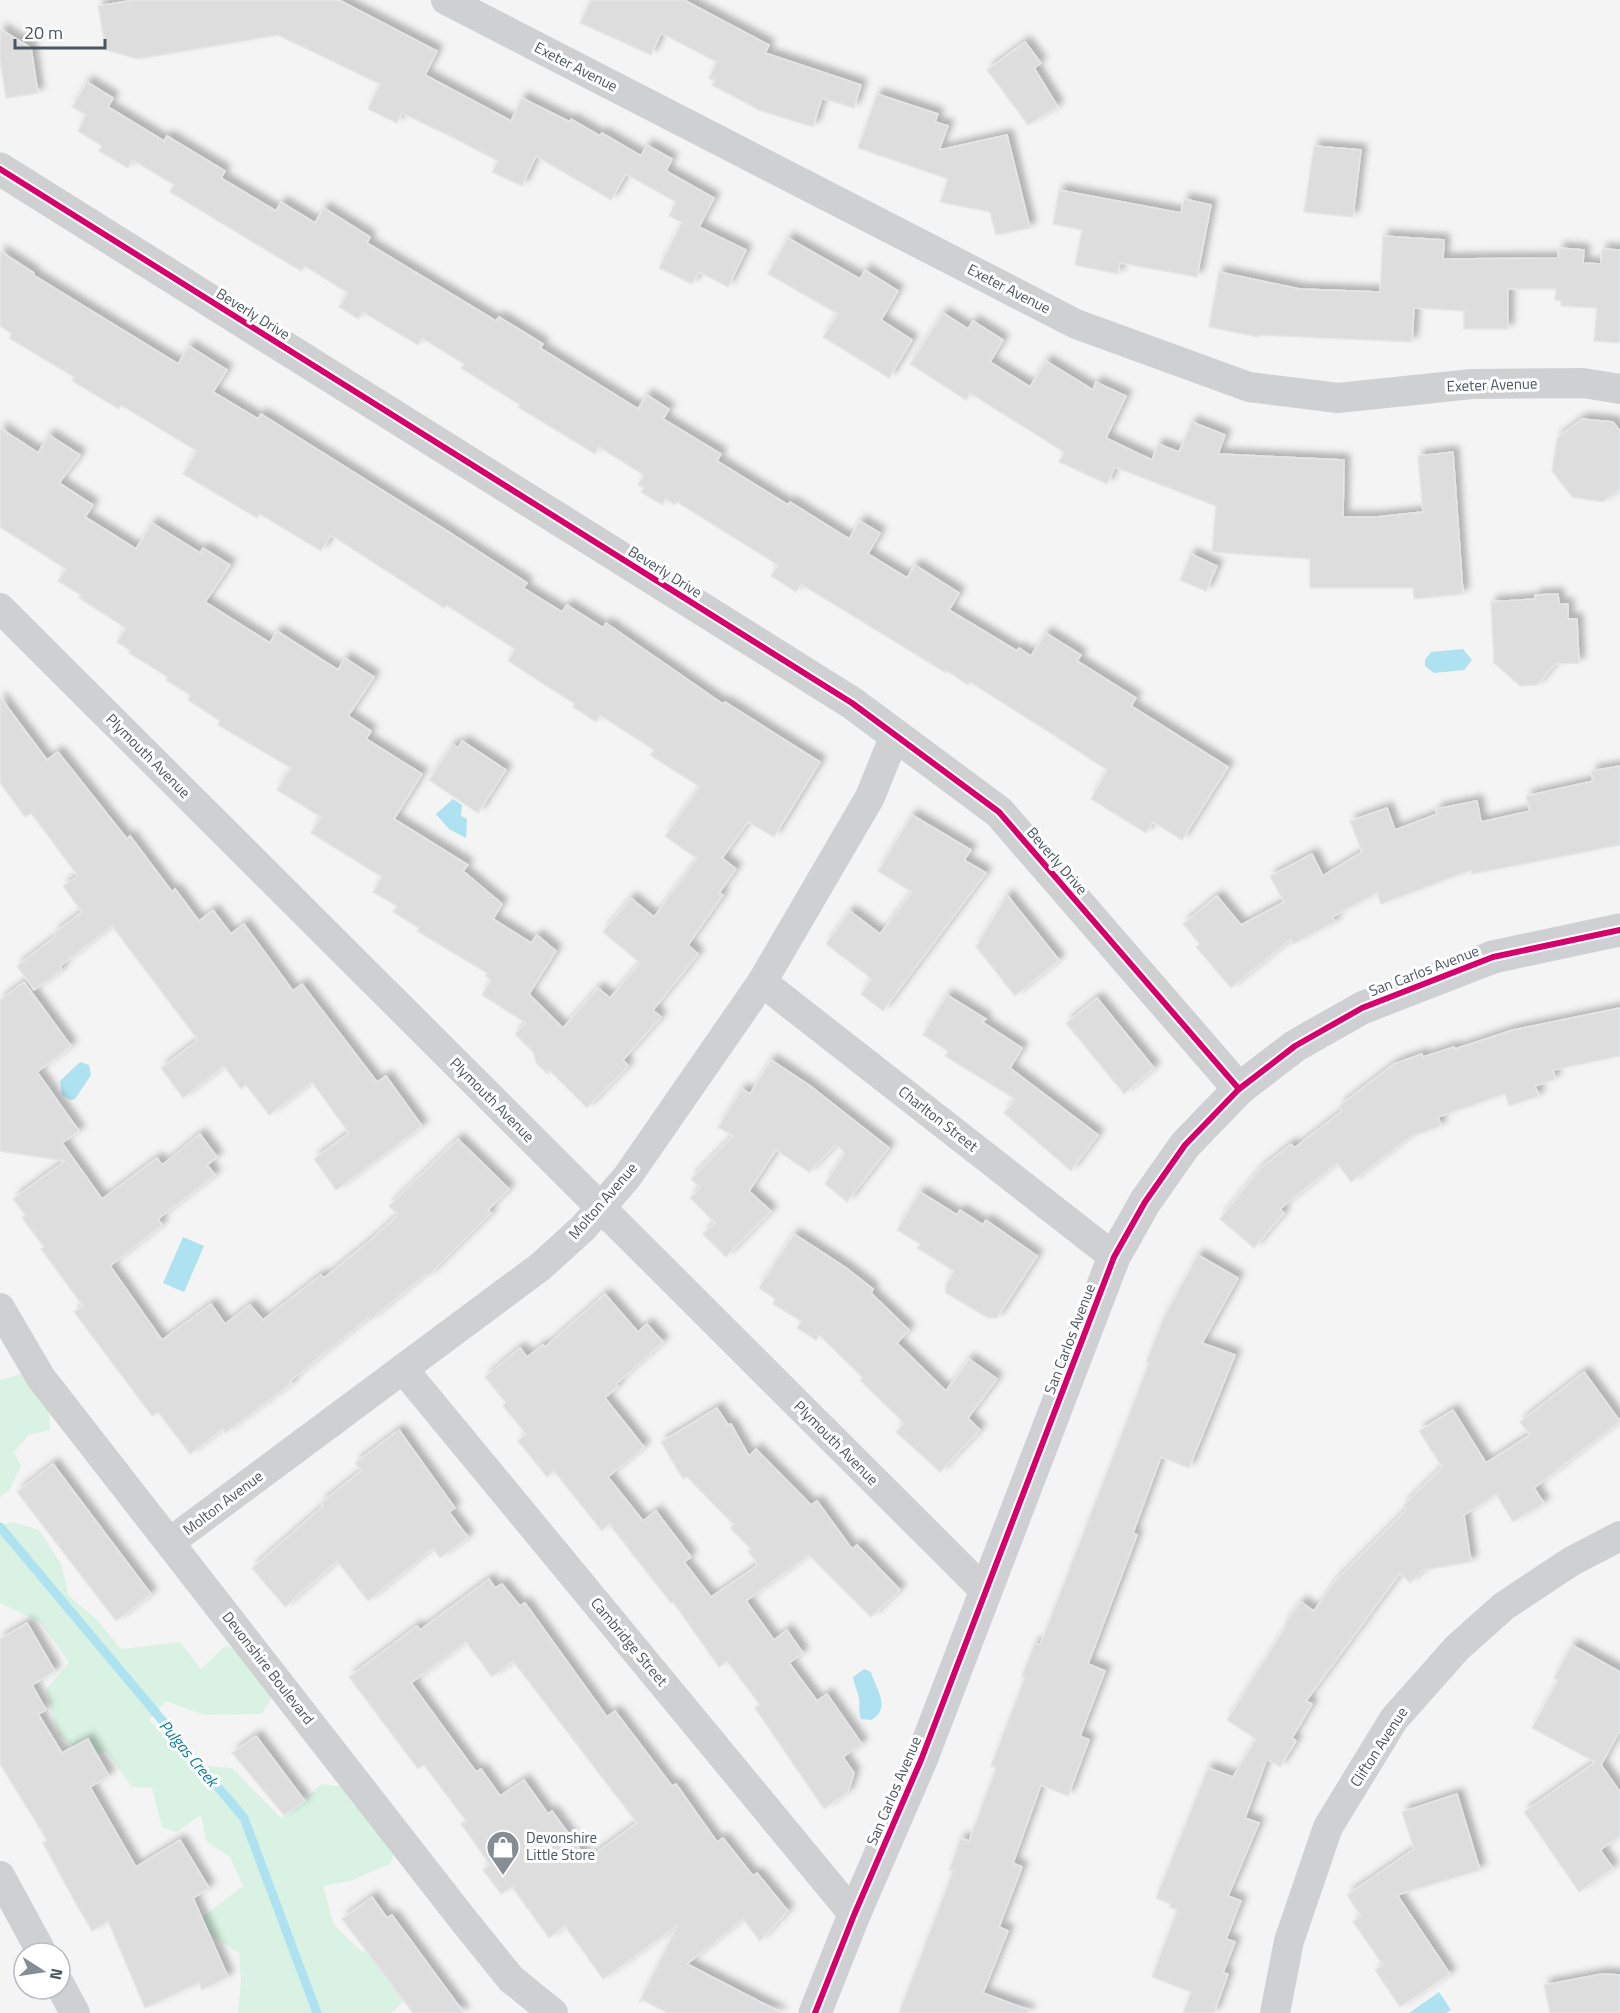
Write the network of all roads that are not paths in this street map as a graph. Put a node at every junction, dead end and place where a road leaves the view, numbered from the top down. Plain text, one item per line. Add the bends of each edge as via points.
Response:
1 (446, 0) edge
2 (0, 169) edge
3 (1620, 389) edge
4 (0, 608) edge
5 (896, 735) junction
6 (1620, 930) edge
7 (762, 982) junction
8 (1239, 1089) junction
9 (600, 1208) junction
10 (1114, 1257) junction
11 (0, 1308) edge
12 (403, 1369) junction
13 (1620, 1536) edge
14 (170, 1542) junction
15 (985, 1591) junction
16 (0, 1876) edge
17 (854, 1915) junction
18 (35, 1941) edge
19 (553, 2013) edge
20 (816, 2013) edge
21 (1275, 2013) edge

1 - 3 street, Exeter Avenue via 1076,324 1249,387 1338,398 1479,384 1583,383
2 - 5 street, Beverly Drive via 852,703
4 - 9 street, Plymouth Avenue
5 - 7 street, Molton Avenue via 870,797
5 - 8 street, Beverly Drive via 999,812
6 - 8 main road, San Carlos Avenue via 1493,957 1362,1008 1295,1046
7 - 9 street, Molton Avenue via 627,1177
7 - 10 street, Charlton Street
8 - 10 main road, San Carlos Avenue via 1185,1145 1145,1202
9 - 12 street, Molton Avenue via 540,1267
9 - 15 street, Plymouth Avenue
10 - 15 main road, San Carlos Avenue
11 - 14 street, Devonshire Boulevard via 41,1378
12 - 14 street, Molton Avenue
12 - 17 street, Cambridge Street
13 - 21 street, Clifton Avenue via 1572,1561 1504,1606 1457,1648 1394,1719 1328,1827 1288,1941
14 - 19 street, Devonshire Boulevard via 511,1979
15 - 17 main road, San Carlos Avenue via 921,1760
16 - 18 street
17 - 20 main road, San Carlos Avenue

